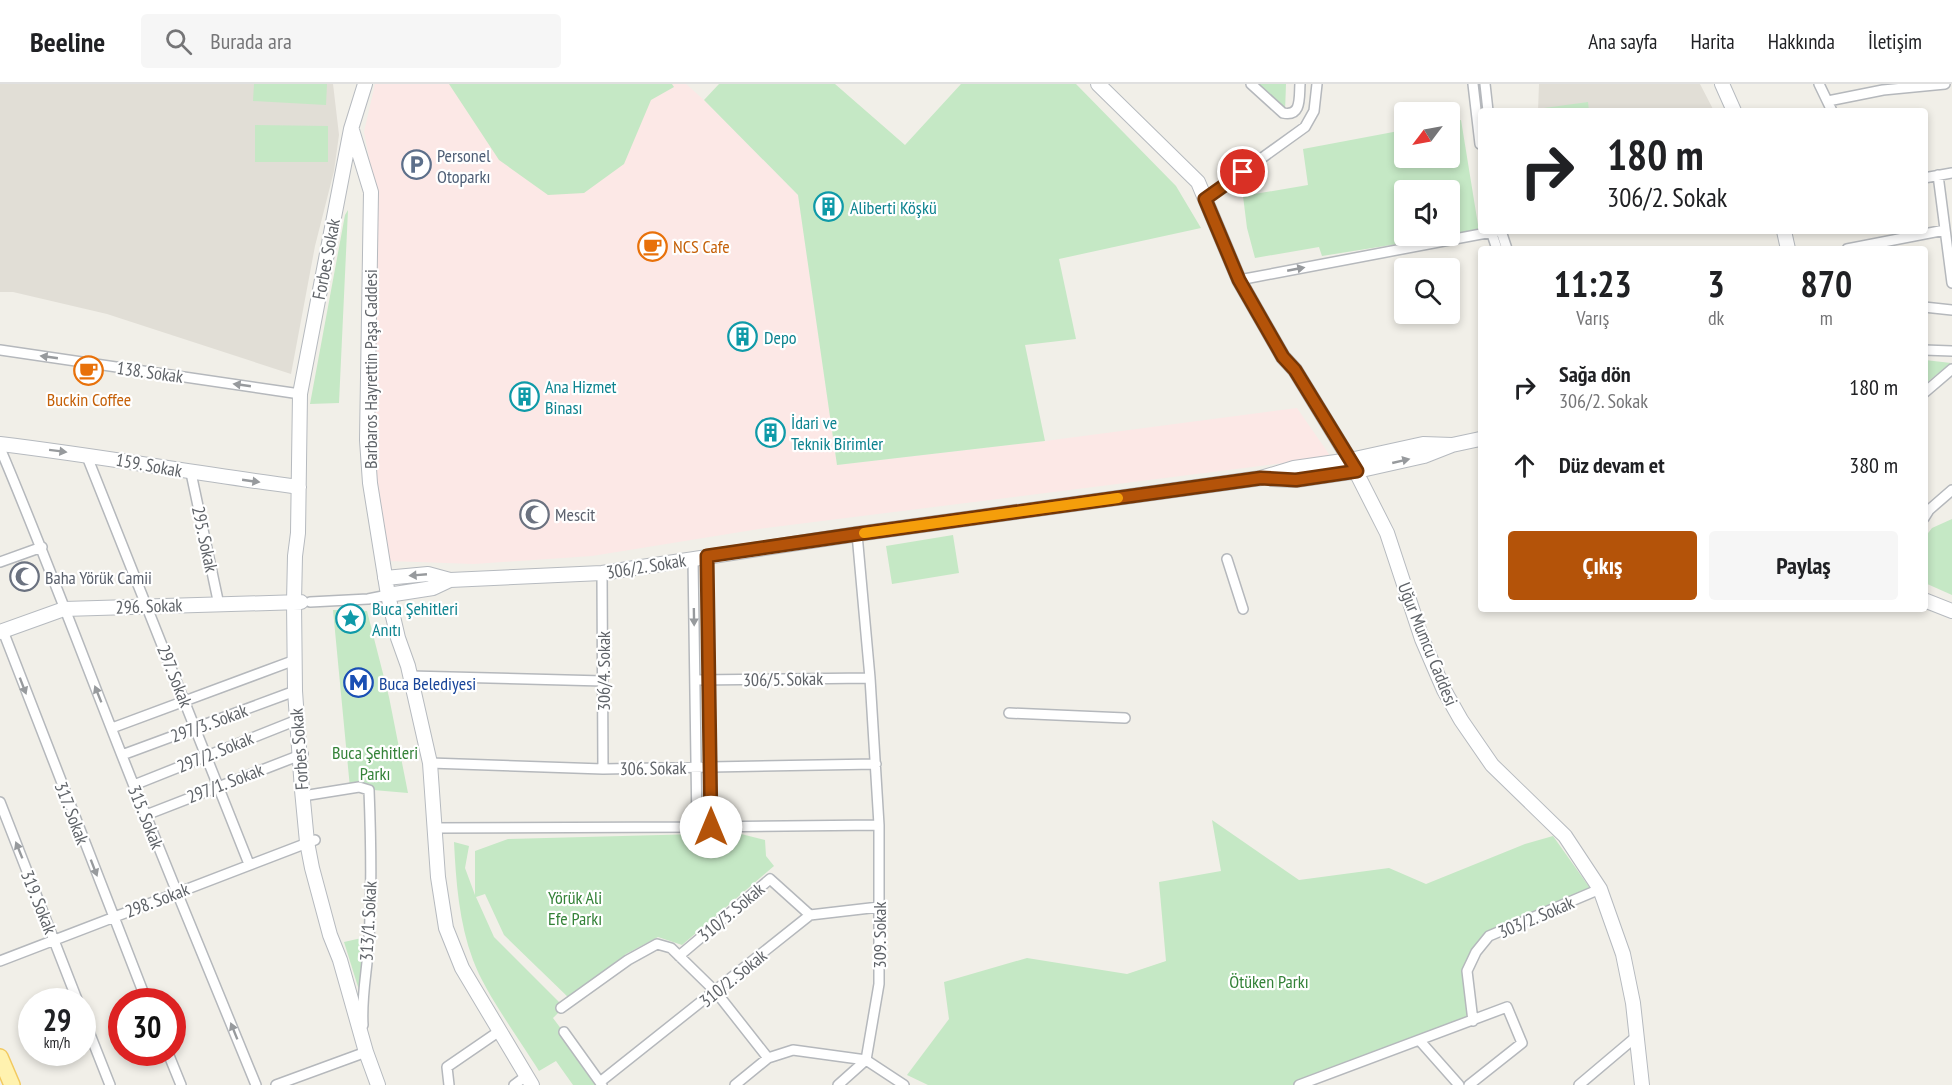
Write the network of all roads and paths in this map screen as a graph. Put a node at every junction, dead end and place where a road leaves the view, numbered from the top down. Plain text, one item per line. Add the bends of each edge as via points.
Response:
1 (365, 84) edge
2 (1098, 84) edge
3 (1251, 84) edge
4 (1300, 84) edge
5 (1317, 84) edge
6 (1473, 84) edge
7 (1485, 84) edge
8 (1722, 84) edge
9 (1819, 84) edge
10 (1945, 84) edge
11 (1883, 87) edge
12 (1828, 101) junction
13 (1488, 108) edge
14 (1733, 108) edge
15 (1832, 108) edge
16 (1478, 127) edge
17 (351, 129) junction
18 (1952, 173) edge
19 (1938, 175) junction
20 (1928, 176) edge
21 (1205, 199) junction
22 (1945, 230) junction
23 (1928, 233) edge
24 (1479, 234) edge
25 (1924, 234) edge
26 (1862, 246) edge
27 (1951, 263) edge
28 (1239, 280) junction
29 (1952, 283) edge
30 (1928, 307) edge
31 (1952, 310) edge
32 (0, 350) edge
33 (1928, 350) edge
34 (1952, 351) edge
35 (1952, 369) edge
36 (1928, 390) edge
37 (300, 394) junction
38 (1478, 439) edge
39 (0, 446) edge
40 (86, 454) junction
41 (1350, 466) junction
42 (191, 472) junction
43 (299, 488) junction
44 (1952, 490) edge
45 (1928, 508) edge
46 (857, 534) junction
47 (42, 547) junction
48 (700, 558) junction
49 (1227, 559) dead end
50 (0, 562) edge
51 (602, 573) junction
52 (385, 578) junction
53 (450, 580) junction
54 (388, 595) junction
55 (302, 602) junction
56 (1928, 602) edge
57 (147, 605) junction
58 (219, 605) junction
59 (64, 609) junction
60 (1244, 609) dead end
61 (1952, 611) edge
62 (1, 629) edge
63 (295, 660) junction
64 (410, 676) junction
65 (870, 678) junction
66 (696, 680) junction
67 (709, 680) junction
68 (603, 681) junction
69 (296, 691) junction
70 (185, 700) junction
71 (1009, 714) dead end
72 (1125, 718) dead end
73 (297, 720) junction
74 (196, 727) junction
75 (112, 728) junction
76 (303, 754) junction
77 (122, 755) junction
78 (207, 755) junction
79 (430, 763) junction
80 (876, 764) junction
81 (697, 768) junction
82 (710, 768) junction
83 (603, 769) junction
84 (134, 785) junction
85 (218, 785) junction
86 (309, 795) junction
87 (0, 802) edge
88 (146, 815) junction
89 (879, 825) junction
90 (697, 827) junction
91 (711, 827) junction
92 (434, 828) junction
93 (311, 841) junction
94 (249, 864) junction
95 (1600, 889) junction
96 (176, 892) junction
97 (879, 907) junction
98 (810, 915) junction
99 (113, 917) junction
100 (54, 939) junction
101 (679, 957) junction
102 (0, 961) edge
103 (73, 988) edge
104 (141, 988) edge
105 (716, 992) junction
106 (561, 1008) dead end
107 (1473, 1021) junction
108 (498, 1032) junction
109 (564, 1032) dead end
110 (1637, 1036) junction
111 (1420, 1041) junction
112 (96, 1050) edge
113 (366, 1052) junction
114 (0, 1057) edge
115 (768, 1058) junction
116 (866, 1060) junction
117 (173, 1066) edge
118 (529, 1081) edge
119 (601, 1084) edge
120 (12, 1085) edge
121 (110, 1085) edge
122 (181, 1085) edge
123 (256, 1085) edge
124 (276, 1085) edge
125 (378, 1085) edge
126 (449, 1085) edge
127 (514, 1085) edge
128 (735, 1085) edge
129 (838, 1085) edge
130 (904, 1085) edge
131 (1299, 1085) edge
132 (1459, 1085) edge
133 (1469, 1085) edge
134 (1579, 1085) edge
135 (1642, 1085) edge

1 - 17 main road, Forbes Sokak
2 - 21 main road, Uğur Mumcu Caddesi via 1198,182
3 - 4 street via 1286,114 1299,107
5 - 21 street via 1314,111 1305,127
6 - 16 street
7 - 13 street
8 - 14 main road
9 - 12 street
10 - 11 street
11 - 12 street
12 - 15 street
17 - 37 main road, Forbes Sokak
17 - 52 main road, Barbaros Hayrettin Paşa Caddesi via 371,192 367,440
18 - 19 street
19 - 20 street
19 - 22 street
21 - 28 main road, Uğur Mumcu Caddesi
22 - 23 street
22 - 27 street
28 -> 24 street
25 - 26 street
27 - 29 street
28 - 41 main road, Uğur Mumcu Caddesi via 1283,357 1288,376
30 - 31 street
37 -> 32 street, 138. Sokak
33 - 34 street
35 - 36 street
37 - 43 main road, Forbes Sokak
38 - 41 main road, 306/2. Sokak via 1452,445 1423,444
39 -> 40 main road, 159. Sokak
39 - 47 street, 315. Sokak
40 - 42 main road, 159. Sokak
40 - 57 street, 297. Sokak
41 - 46 main road, 306/2. Sokak via 1294,468 1261,478
41 - 95 main road, Uğur Mumcu Caddesi via 1379,535 1389,543 1422,639 1461,720 1492,765 1565,837
42 -> 43 main road, 159. Sokak
42 - 58 street, 295. Sokak
43 - 55 main road, Forbes Sokak via 295,556
44 - 45 street
46 - 48 main road, 306/2. Sokak
46 - 65 street, 309. Sokak
47 - 50 street
47 - 59 street, 315. Sokak
48 - 51 main road, 306/2. Sokak
48 -> 66 street
48 - 67 street
49 - 60 street
51 - 53 main road, 306/2. Sokak
51 - 68 street, 306/4. Sokak
53 -> 52 main road via 428,574
52 - 54 main road, Barbaros Hayrettin Paşa Caddesi
53 - 54 main road, 306/2. Sokak via 433,588
54 - 55 street via 368,600
54 - 64 main road, Barbaros Hayrettin Paşa Caddesi
55 - 58 main road, 296. Sokak
55 - 63 main road, Forbes Sokak
55 - 76 main road, Forbes Sokak
56 - 61 main road
57 - 58 main road, 296. Sokak
57 - 59 main road, 296. Sokak
57 - 70 street, 297. Sokak
59 - 62 main road, 296. Sokak
75 -> 59 street, 315. Sokak
62 -> 99 street, 317. Sokak
63 - 69 main road, Forbes Sokak
63 - 70 street
64 - 68 street
64 - 79 main road, Barbaros Hayrettin Paşa Caddesi
65 - 67 street, 306/5. Sokak
65 - 80 street, 309. Sokak
66 - 67 street, 306/5. Sokak
66 - 81 street
67 - 82 street
68 - 83 street, 306/4. Sokak
69 - 73 main road, Forbes Sokak
69 - 74 street, 297/3. Sokak
70 - 74 street, 297. Sokak
70 - 75 street
71 - 72 street
73 - 76 main road, Forbes Sokak
73 - 78 street, 297/2. Sokak
74 - 77 street, 297/3. Sokak
74 - 78 street, 297. Sokak
75 - 77 street, 315. Sokak
76 - 85 street, 297/1. Sokak
76 - 86 main road, Forbes Sokak
76 - 93 main road, Forbes Sokak
77 - 84 street, 315. Sokak
78 - 84 street, 297/2. Sokak
78 - 85 street, 297. Sokak
79 - 83 street, 306. Sokak
79 - 92 main road, Barbaros Hayrettin Paşa Caddesi
80 - 82 street, 306. Sokak
80 - 89 street, 309. Sokak
81 - 82 street, 306. Sokak
81 - 83 street, 306. Sokak
81 - 90 street
82 - 91 street
84 - 88 street, 315. Sokak
85 - 88 street, 297/1. Sokak
85 - 94 street, 297. Sokak
86 - 93 main road, Forbes Sokak
86 - 113 street, 313/1. Sokak via 359,787 369,790 372,882 362,1006
100 -> 87 street, 319. Sokak
88 - 96 street, 315. Sokak
89 - 91 street
89 - 97 street, 309. Sokak
90 - 91 street
90 - 92 street
92 - 108 main road, Barbaros Hayrettin Paşa Caddesi via 446,928 462,968
93 - 94 street, 298. Sokak
93 - 113 main road, Forbes Sokak via 330,935
94 - 96 street, 298. Sokak
95 - 107 street, 303/2. Sokak via 1489,936 1467,971
95 - 110 main road, Uğur Mumcu Caddesi via 1623,954
96 - 99 street, 298. Sokak
123 -> 96 street, 315. Sokak
97 - 98 street
97 - 116 street, 309. Sokak via 879,984
98 - 101 street, 310/3. Sokak via 770,879
98 - 105 street, 310/2. Sokak
99 - 100 street, 298. Sokak
99 - 104 street, 317. Sokak
100 - 102 street, 298. Sokak
100 - 103 street, 319. Sokak
101 - 105 street, 310/3. Sokak
101 - 106 street, 310/3. Sokak via 671,948 657,944
105 - 115 street, 310/3. Sokak
105 - 119 street, 310/2. Sokak
107 - 111 street
107 - 133 street via 1507,1007 1522,1043
108 - 118 main road, Barbaros Hayrettin Paşa Caddesi
108 - 126 street via 446,1070
109 - 119 street
110 - 134 street
110 - 135 main road, Uğur Mumcu Caddesi
111 - 131 street
111 - 132 street
112 - 121 street
113 - 124 street
113 - 125 main road, Forbes Sokak
114 - 120 main road
115 - 116 street via 793,1050
115 - 128 street
116 - 129 street
116 - 130 street
117 - 122 street
118 - 127 street

